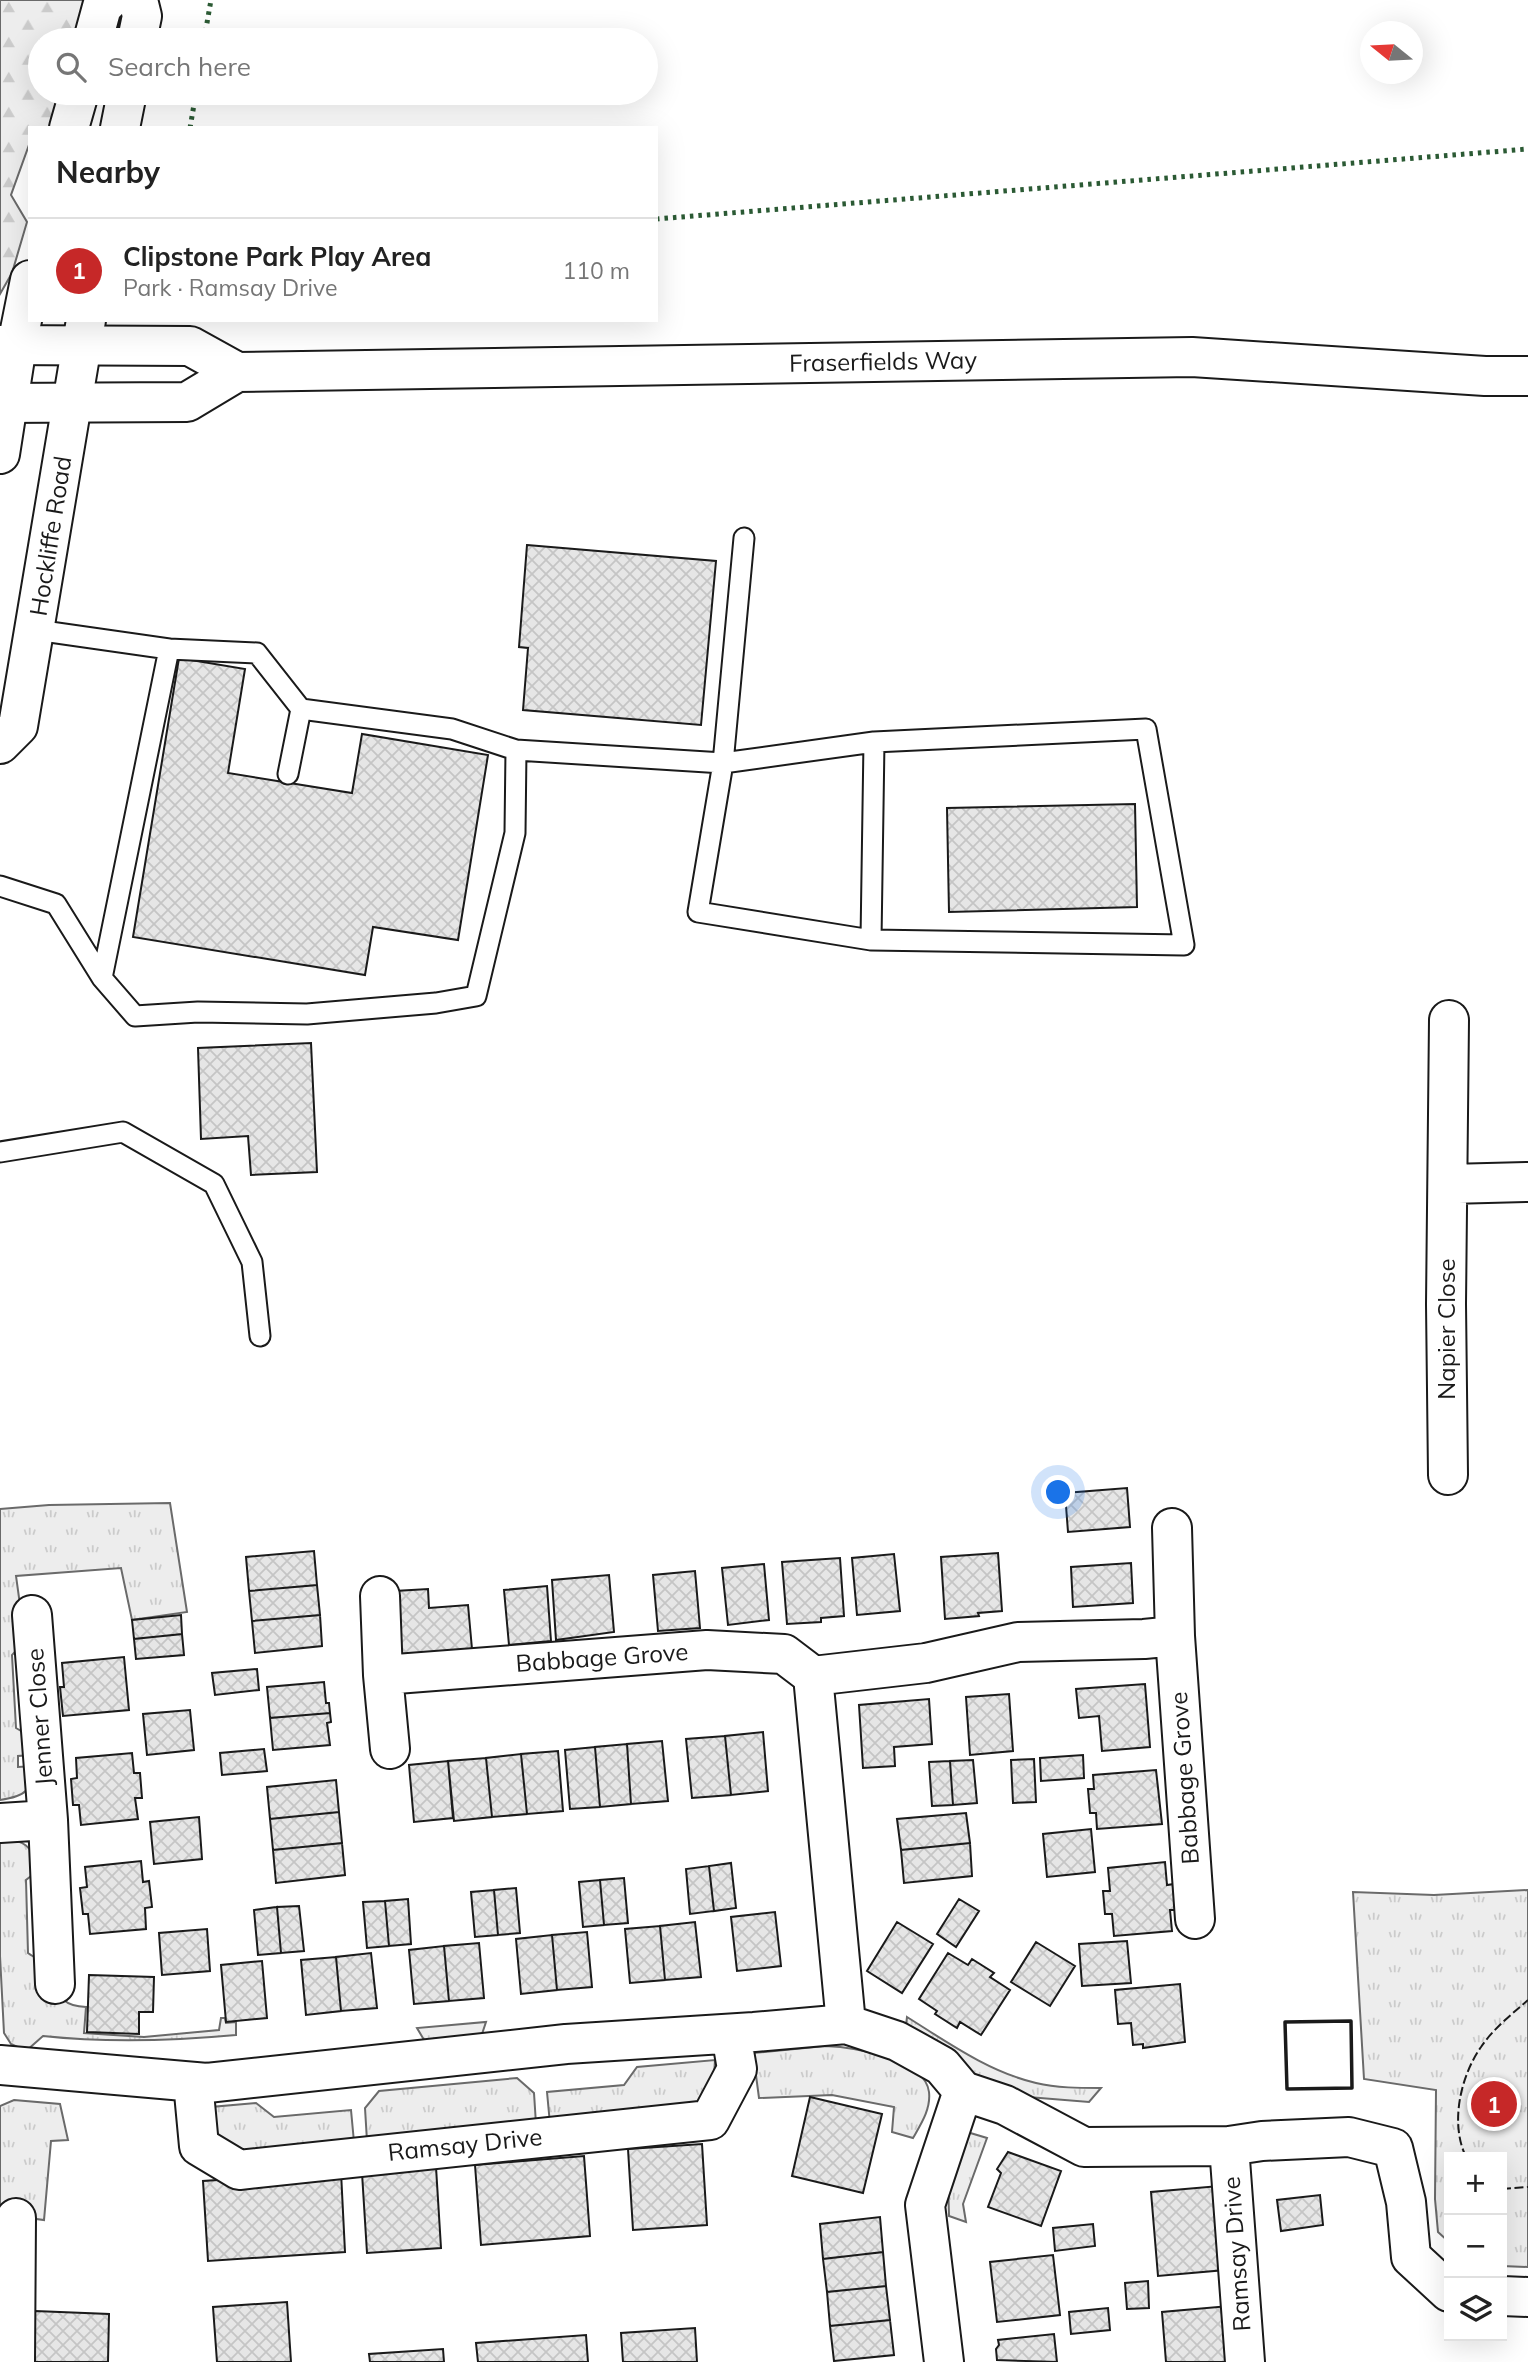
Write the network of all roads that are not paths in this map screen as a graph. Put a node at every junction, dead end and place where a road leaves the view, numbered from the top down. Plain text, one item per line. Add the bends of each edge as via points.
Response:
1 (109, 0) edge
2 (138, 0) edge
3 (96, 28) edge
4 (140, 28) edge
5 (76, 105) edge
6 (125, 105) edge
7 (70, 126) edge
8 (120, 126) edge
9 (28, 286) edge
10 (84, 334) edge
11 (8, 345) edge
12 (237, 372) junction
13 (1528, 376) edge
14 (4, 403) edge
15 (72, 403) junction
16 (0, 454) edge
17 (744, 538) dead end
18 (36, 630) junction
19 (169, 649) junction
20 (301, 709) junction
21 (874, 742) junction
22 (0, 744) edge
23 (516, 750) junction
24 (723, 763) junction
25 (288, 774) dead end
26 (0, 886) edge
27 (871, 940) junction
28 (102, 978) junction
29 (1448, 1020) dead end
30 (0, 1152) edge
31 (1528, 1182) edge
32 (1449, 1184) junction
33 (260, 1336) dead end
34 (1448, 1475) dead end
35 (1172, 1528) dead end
36 (380, 1596) dead end
37 (32, 1615) dead end
38 (1175, 1636) junction
39 (383, 1675) junction
40 (813, 1676) junction
41 (390, 1749) dead end
42 (48, 1820) junction
43 (0, 1823) edge
44 (1195, 1919) dead end
45 (55, 1984) dead end
46 (846, 2024) junction
47 (731, 2034) junction
48 (0, 2065) edge
49 (193, 2081) junction
50 (963, 2091) junction
51 (1228, 2146) junction
52 (16, 2218) dead end
53 (1444, 2287) edge
54 (1507, 2295) edge
55 (1528, 2297) edge
56 (15, 2362) edge
57 (944, 2362) edge
58 (1245, 2362) edge

1 - 3 street
2 - 4 street
5 - 7 street
6 - 8 street
9 - 11 street
10 - 11 street
10 - 12 street via 190,346
10 - 15 street, Hockliffe Road
11 - 14 street
12 - 13 street, Fraserfields Way via 1192,357
12 - 15 street via 187,402
14 - 15 street
14 - 16 street
15 - 18 street, Hockliffe Road
17 - 24 lane
18 - 19 lane
18 - 22 street, Hockliffe Road via 18,726
19 - 20 lane via 257,653
19 - 28 lane
20 - 23 lane via 452,729
20 - 25 lane
21 - 24 lane
21 - 27 lane
21 - 27 lane via 1146,729 1184,945
23 - 24 lane
23 - 28 lane via 515,833 476,996 307,1014 135,1016
24 - 27 lane via 698,912
26 - 28 lane via 56,904
29 - 32 street, Napier Close
30 - 33 lane via 123,1132 214,1184 252,1262
31 - 32 street
32 - 34 street, Napier Close
35 - 38 street, Babbage Grove
36 - 39 street
37 - 42 street, Jenner Close
38 - 40 street via 1018,1642 926,1663
38 - 44 street, Babbage Grove
39 - 40 street, Babbage Grove via 707,1650 784,1654
39 - 41 street
40 - 46 street
42 - 43 street, Jenner Close
42 - 45 street, Jenner Close
46 - 47 street, Ramsay Drive
46 - 50 street, Ramsay Drive via 897,2041 942,2067
47 - 49 street, Ramsay Drive via 566,2044
47 - 49 street, Ramsay Drive via 737,2069 710,2120 239,2170 199,2146
48 - 49 street, Ramsay Drive
50 - 51 street, Ramsay Drive via 1005,2105 1084,2147
50 - 57 street via 925,2205
51 - 53 street, Ramsay Drive via 1349,2137 1394,2148 1406,2202 1411,2257
51 - 58 street, Ramsay Drive
52 - 56 street
54 - 55 street

